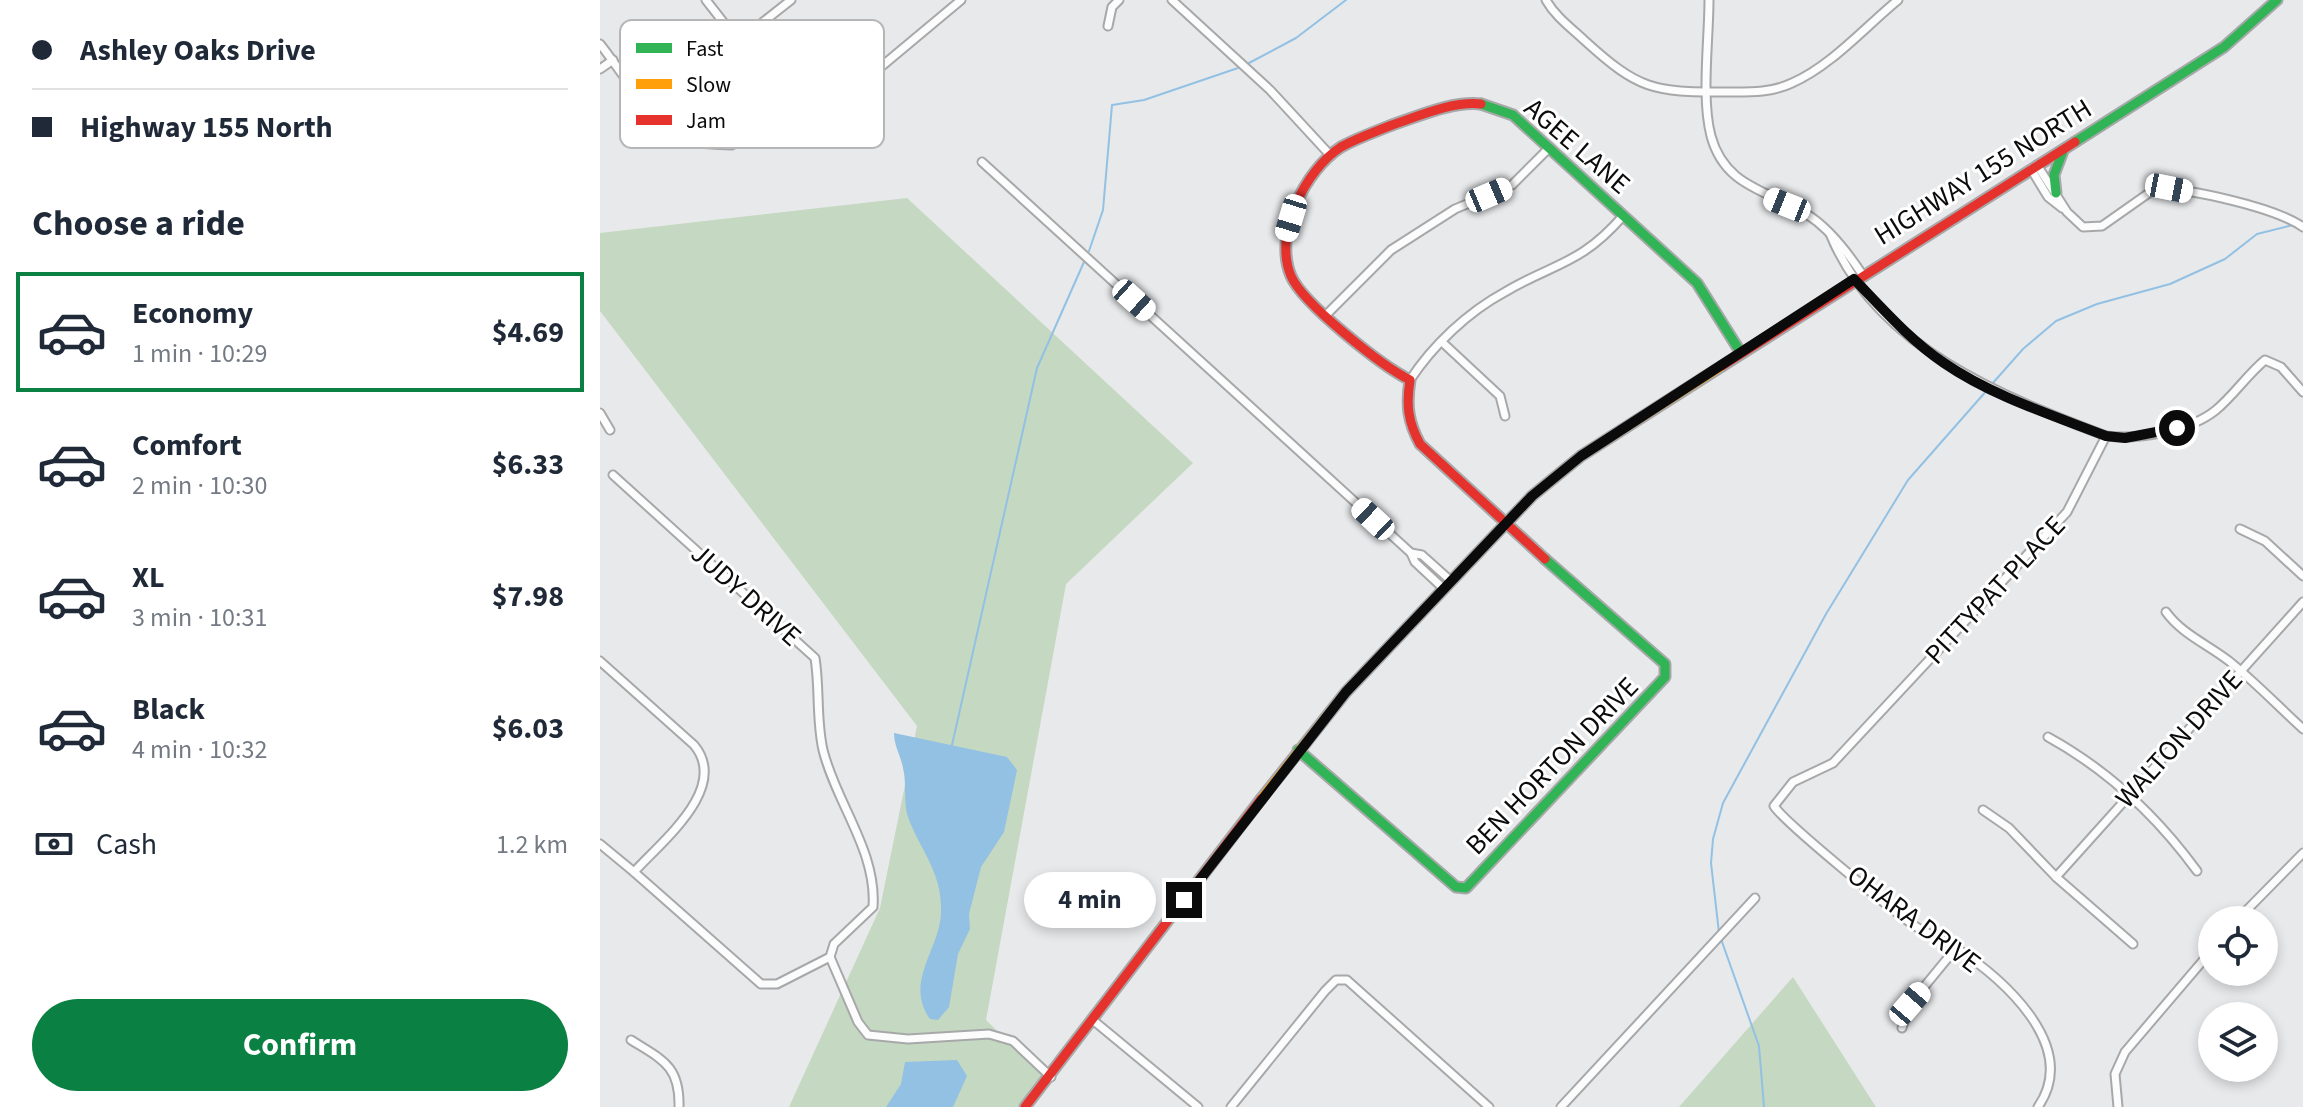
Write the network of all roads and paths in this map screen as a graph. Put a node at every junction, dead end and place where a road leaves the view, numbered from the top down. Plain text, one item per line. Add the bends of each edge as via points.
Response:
1 (706, 0) edge
2 (791, 0) edge
3 (961, 0) edge
4 (1119, 0) edge
5 (1172, 0) edge
6 (1546, 0) edge
7 (1709, 0) edge
8 (1898, 0) edge
9 (2277, 0) edge
10 (722, 20) edge
11 (766, 20) edge
12 (1108, 26) dead end
13 (600, 44) edge
14 (613, 60) junction
15 (884, 64) edge
16 (600, 69) edge
17 (620, 69) edge
18 (1709, 92) junction
19 (2066, 147) junction
20 (1549, 148) junction
21 (1331, 156) junction
22 (982, 162) dead end
23 (2034, 167) junction
24 (2056, 193) junction
25 (2067, 212) junction
26 (1623, 216) junction
27 (2303, 227) edge
28 (1858, 277) junction
29 (1327, 314) junction
30 (1442, 342) junction
31 (1741, 353) junction
32 (1410, 380) junction
33 (2303, 392) edge
34 (600, 413) edge
35 (1505, 416) dead end
36 (610, 430) dead end
37 (2106, 436) junction
38 (613, 475) dead end
39 (1506, 525) junction
40 (2240, 529) dead end
41 (2303, 576) edge
42 (1448, 585) junction
43 (2303, 602) edge
44 (2166, 612) dead end
45 (600, 661) edge
46 (2241, 671) junction
47 (2303, 729) edge
48 (1864, 731) joint
49 (2048, 737) dead end
50 (1298, 750) junction
51 (2129, 794) junction
52 (1983, 810) dead end
53 (600, 844) edge
54 (2303, 853) edge
55 (2197, 871) dead end
56 (634, 872) junction
57 (2056, 877) junction
58 (1755, 898) dead end
59 (2251, 906) edge
60 (2133, 944) dead end
61 (1956, 948) junction
62 (830, 957) junction
63 (2198, 966) edge
64 (1094, 1021) junction
65 (1902, 1028) dead end
66 (631, 1040) dead end
67 (1051, 1077) junction
68 (679, 1107) edge
69 (1025, 1107) edge
70 (1198, 1107) edge
71 (1231, 1107) edge
72 (1489, 1107) edge
73 (1561, 1107) edge
74 (2038, 1107) edge
75 (2118, 1107) edge

1 - 10 street
2 - 11 street
3 - 15 street
4 - 12 street
5 - 21 street via 1270,90
6 - 18 street via 1631,79 1661,90
7 - 18 street
8 - 18 street via 1792,83 1758,92
9 - 19 street, HIGHWAY 155 NORTH via 2224,47
13 - 14 street
14 - 16 street
14 - 17 street
18 - 28 street via 1711,134 1730,171 1754,191 1808,215 1831,236
19 - 23 street, HIGHWAY 155 NORTH
19 - 24 street via 2055,166
20 - 21 street, AGEE LANE via 1513,115 1474,103 1358,139
20 - 26 street, AGEE LANE
20 - 29 street via 1512,185 1455,209 1391,250
21 - 29 street via 1302,197 1284,241 1292,278
22 - 42 street via 1415,562
23 - 24 street
23 - 25 street via 2048,197
23 - 28 street, HIGHWAY 155 NORTH
24 - 25 street
25 - 27 street via 2083,227 2093,228 2156,188 2169,188 2276,214
26 - 30 street via 1586,253 1507,290
26 - 31 street, AGEE LANE via 1697,283
28 - 31 street, HIGHWAY 155 NORTH
28 - 37 street via 1914,340 1965,376
29 - 32 street via 1387,369
30 - 32 street
30 - 35 street via 1500,396
31 - 39 street, HIGHWAY 155 NORTH via 1568,465
32 - 39 street via 1410,426 1420,444
33 - 37 street via 2281,367 2265,360 2199,421 2125,438
34 - 36 street
37 - 48 street, PITTYPAT PLACE via 2067,512
38 - 62 street, JUDY DRIVE via 815,658 823,749 874,890 873,907 834,944
39 - 42 street, HIGHWAY 155 NORTH
39 - 50 street, BEN HORTON DRIVE via 1665,664 1665,677 1655,690 1466,888 1456,887
40 - 41 street via 2265,541
42 - 50 street, HIGHWAY 155 NORTH
43 - 46 street, WALTON DRIVE
44 - 46 street via 2178,628
45 - 56 street via 704,756 707,778 701,793
46 - 47 street
46 - 51 street, WALTON DRIVE
48 - 61 street, OHARA DRIVE via 1833,763 1793,782 1774,806 1914,926
49 - 51 street via 2087,758
50 - 64 street, HIGHWAY 155 NORTH
51 - 55 street via 2169,833
51 - 57 street, WALTON DRIVE
52 - 57 street via 2009,828
53 - 56 street
54 - 59 street
56 - 62 street via 761,984 777,984
57 - 60 street
58 - 73 street
61 - 65 street via 1910,1004
61 - 74 street, OHARA DRIVE via 2032,1015 2044,1034 2047,1082
62 - 67 street via 868,1035 908,1039 989,1034 1013,1041
63 - 75 street via 2125,1052 2115,1074
64 - 67 street, HIGHWAY 155 NORTH
64 - 70 street
66 - 68 street via 671,1067
67 - 69 street, HIGHWAY 155 NORTH
71 - 72 street via 1325,991 1336,980 1347,980

